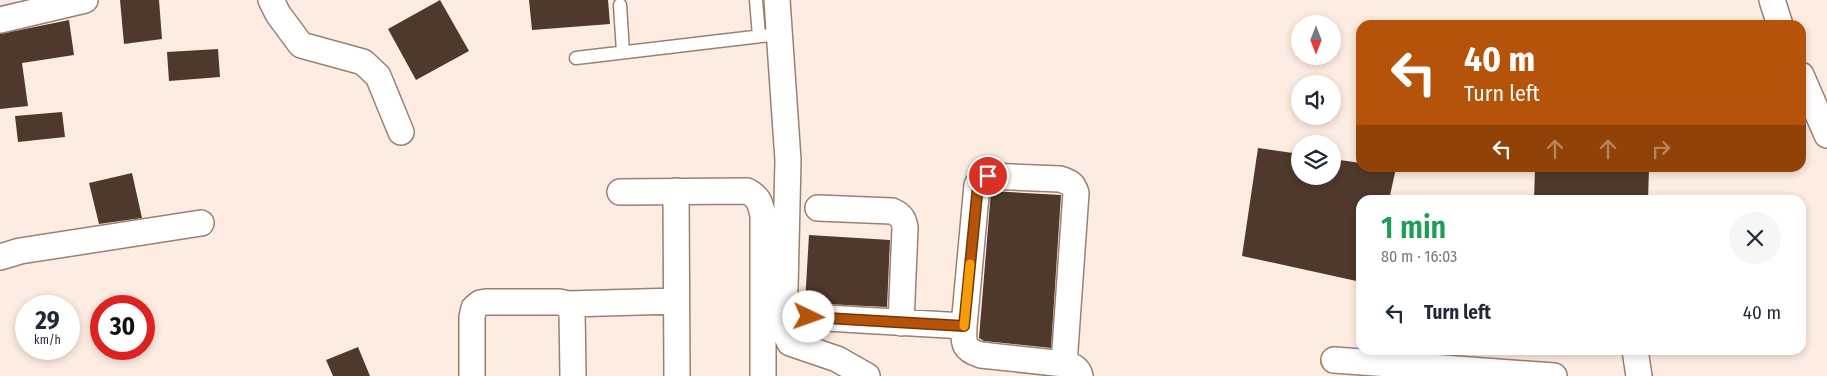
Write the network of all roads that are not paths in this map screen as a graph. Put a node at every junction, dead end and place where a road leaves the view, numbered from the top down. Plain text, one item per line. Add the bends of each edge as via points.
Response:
1 (86, 0) edge
2 (271, 0) edge
3 (756, 0) edge
4 (777, 0) edge
5 (1772, 0) edge
6 (620, 5) dead end
7 (0, 20) edge
8 (1778, 20) edge
9 (769, 35) junction
10 (624, 52) junction
11 (576, 58) dead end
12 (1806, 87) edge
13 (401, 132) dead end
14 (1827, 136) edge
15 (676, 191) junction
16 (620, 192) dead end
17 (818, 208) dead end
18 (201, 222) dead end
19 (0, 257) edge
20 (676, 301) junction
21 (568, 304) junction
22 (809, 317) dead end
23 (902, 323) junction
24 (964, 326) junction
25 (1636, 355) edge
26 (1334, 360) dead end
27 (1072, 370) edge
28 (472, 376) edge
29 (573, 376) edge
30 (677, 376) edge
31 (764, 376) edge
32 (868, 376) edge
33 (1554, 376) edge
34 (1639, 376) edge

1 - 7 street
2 - 13 street via 301,44 363,62 378,76
3 - 9 lane
4 - 9 street
5 - 8 street
6 - 10 lane
9 - 10 lane
9 - 32 street via 788,160 784,331 790,344 836,359
10 - 11 lane
12 - 14 street
15 - 16 street
15 - 20 street
15 - 31 street via 747,191 760,201 763,215
17 - 23 street via 892,211 900,215 905,228
18 - 19 street
20 - 21 street
20 - 30 street
21 - 28 street via 486,302 474,308
21 - 29 street via 572,310
22 - 23 street
23 - 24 street
24 - 27 street via 963,340 971,352
24 - 27 street via 981,179 988,176 1070,182 1076,193
25 - 34 street
26 - 33 street

